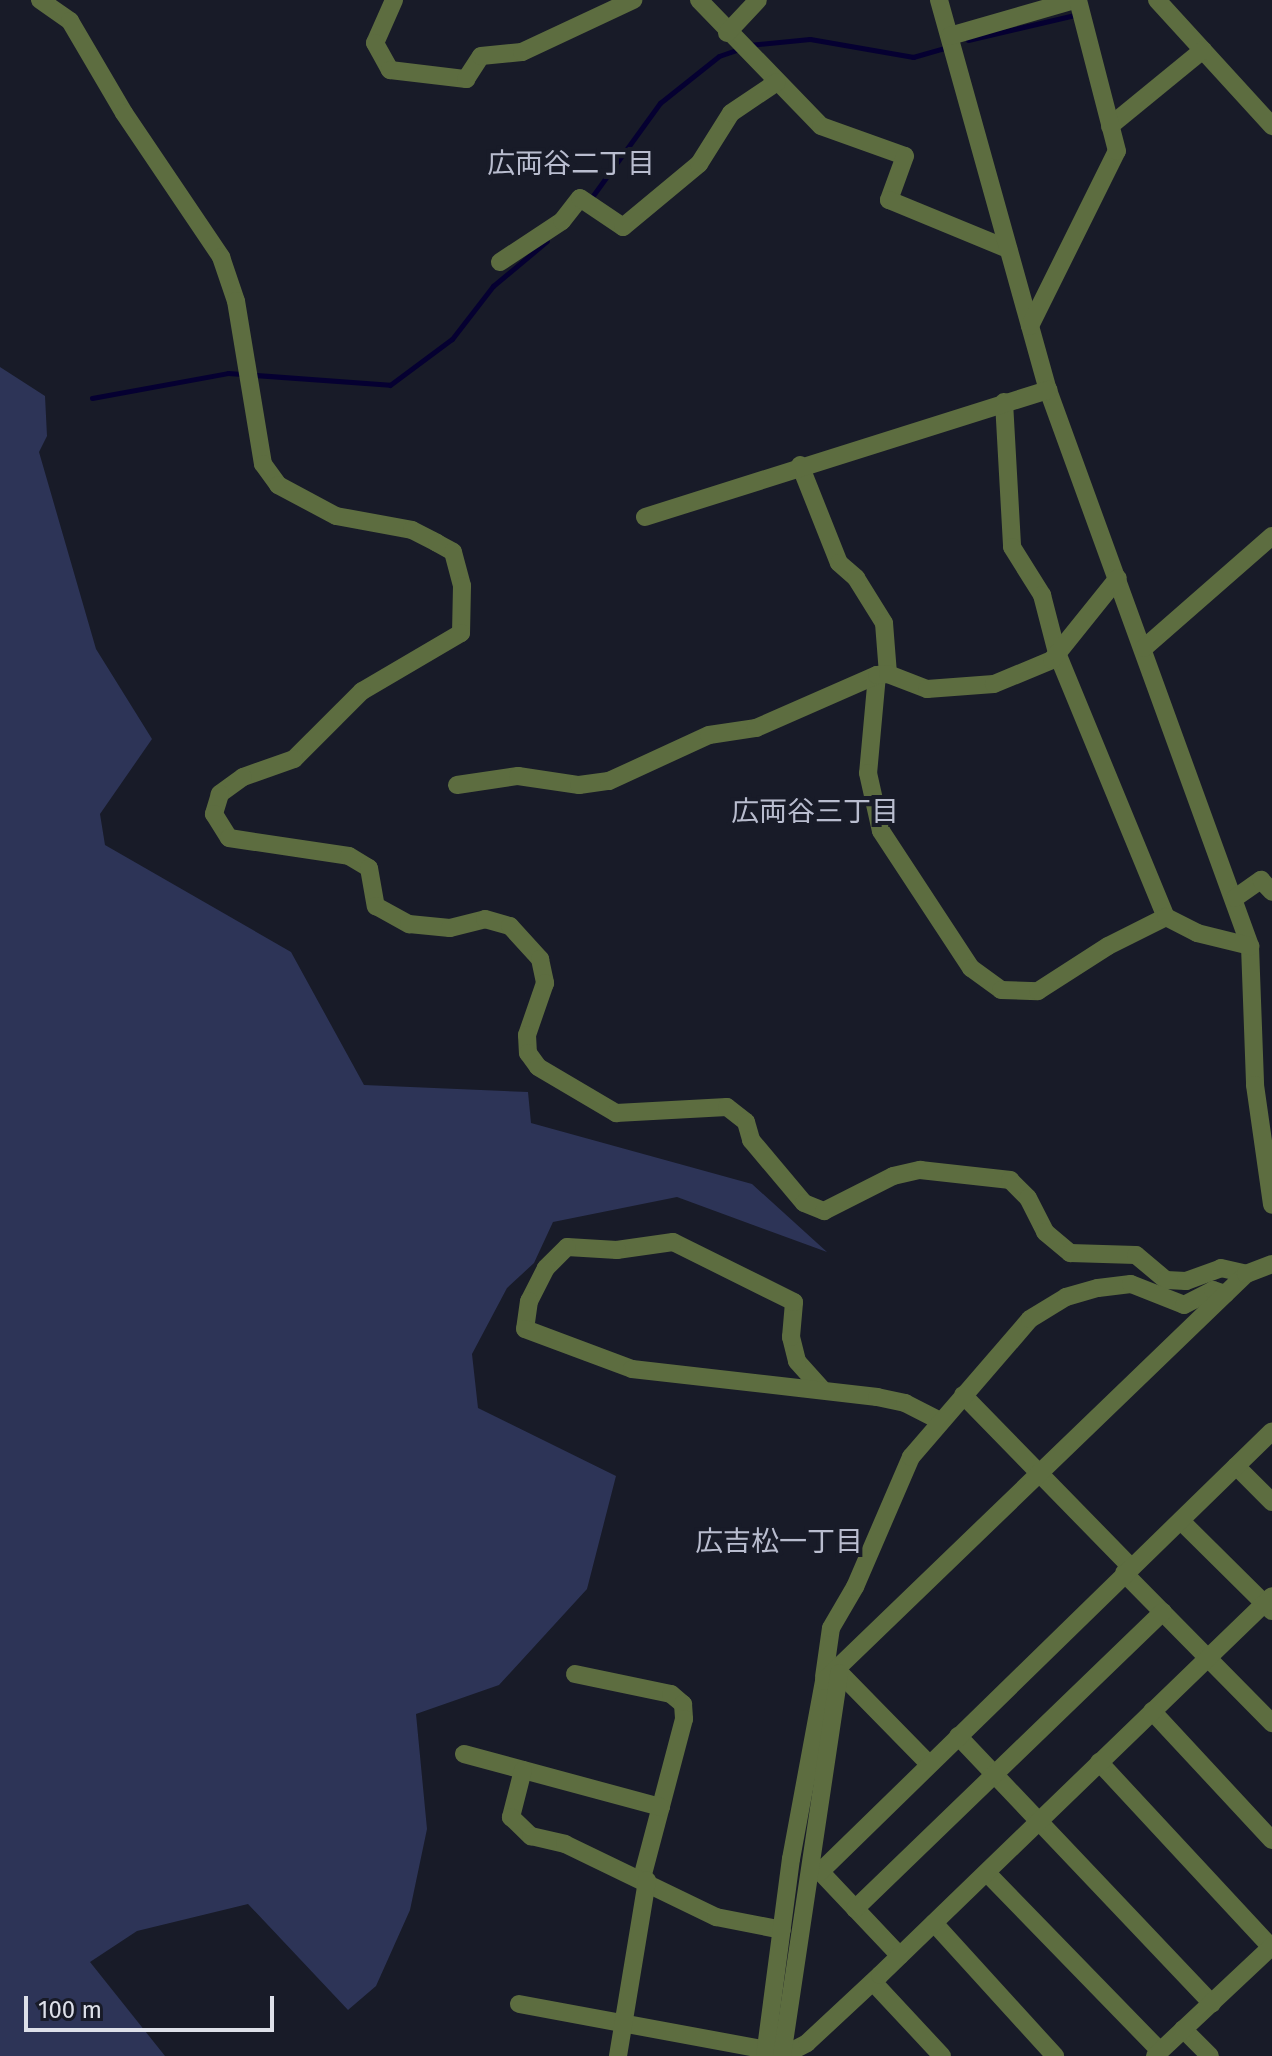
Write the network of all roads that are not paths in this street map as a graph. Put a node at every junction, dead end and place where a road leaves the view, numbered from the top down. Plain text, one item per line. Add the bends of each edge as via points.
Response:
1 (40, 0) edge
2 (394, 0) edge
3 (633, 0) edge
4 (699, 0) edge
5 (758, 0) edge
6 (939, 0) edge
7 (1077, 0) edge
8 (1157, 0) edge
9 (727, 33) junction
10 (950, 36) junction
11 (1203, 50) junction
12 (777, 82) junction
13 (1110, 126) junction
14 (1272, 126) edge
15 (1008, 249) junction
16 (500, 262) dead end
17 (1030, 326) junction
18 (1048, 390) junction
19 (1004, 402) junction
20 (800, 465) junction
21 (645, 517) dead end
22 (1272, 536) edge
23 (1118, 578) junction
24 (1144, 648) junction
25 (1057, 653) junction
26 (882, 674) junction
27 (457, 785) dead end
28 (1272, 892) edge
29 (1235, 898) junction
30 (1166, 917) junction
31 (1250, 946) junction
32 (1272, 1205) edge
33 (1272, 1264) edge
34 (1246, 1274) junction
35 (1225, 1294) junction
36 (821, 1388) junction
37 (963, 1395) junction
38 (940, 1421) junction
39 (1272, 1431) edge
40 (1236, 1466) junction
41 (1039, 1473) junction
42 (1272, 1502) edge
43 (1181, 1521) junction
44 (1127, 1570) junction
45 (1270, 1603) edge
46 (1163, 1612) junction
47 (1208, 1657) junction
48 (575, 1674) dead end
49 (832, 1674) junction
50 (1152, 1711) junction
51 (1272, 1723) edge
52 (958, 1736) junction
53 (464, 1754) dead end
54 (1099, 1762) junction
55 (928, 1763) junction
56 (523, 1770) junction
57 (993, 1773) junction
58 (661, 1807) junction
59 (1039, 1823) junction
60 (1272, 1840) edge
61 (791, 1859) junction
62 (815, 1867) junction
63 (987, 1873) junction
64 (644, 1879) junction
65 (855, 1909) junction
66 (934, 1923) junction
67 (782, 1930) junction
68 (1272, 1947) edge
69 (900, 1956) junction
70 (873, 1982) junction
71 (519, 2004) dead end
72 (1212, 2004) junction
73 (622, 2024) junction
74 (1183, 2029) junction
75 (814, 2049) edge
76 (1157, 2054) edge
77 (774, 2055) edge
78 (618, 2056) edge
79 (942, 2056) edge
80 (1055, 2056) edge
81 (1210, 2056) edge

1 - 34 street via 70,21 124,113 221,257 236,301 260,449 270,475 278,485 336,516 412,530 453,552 462,586 461,633 362,691 294,759 243,777 220,794 214,814 229,838 349,856 369,868 376,906 409,924 450,928 485,919 510,926 540,959 545,983 527,1035 528,1053 538,1067 616,1113 727,1107 746,1122 751,1140 804,1203 824,1211 893,1176 920,1170 1010,1180 1028,1198 1045,1232 1070,1253 1136,1255 1166,1280 1186,1281 1221,1268
2 - 3 street via 375,43 390,70 466,79 481,56 522,52
4 - 9 street
5 - 9 street
6 - 10 street
7 - 10 street
7 - 13 street
8 - 11 street
9 - 12 street
10 - 15 street
11 - 13 street via 1133,113
11 - 14 street
12 - 15 street via 821,126 905,156 889,200
12 - 16 street via 731,113 699,164 623,227 580,198 562,221
13 - 17 street via 1117,151
15 - 17 street
17 - 18 street
18 - 19 street
18 - 23 street
19 - 20 street
19 - 25 street via 1012,547 1042,595
20 - 21 street
20 - 26 street via 839,563 856,578 884,623
22 - 24 street
23 - 24 street
23 - 25 street
24 - 29 street
25 - 26 street via 994,684 927,689
25 - 30 street
26 - 27 street via 756,728 709,735 609,781 579,785 518,776
26 - 30 street via 868,773 881,831 971,968 1001,990 1038,991
28 - 29 street via 1261,880
29 - 31 street
30 - 31 street via 1197,933
31 - 32 street via 1255,1085
33 - 34 street
34 - 35 street
35 - 37 street via 1213,1290 1184,1305 1172,1304 1131,1284 1066,1297 1030,1319
35 - 41 street
36 - 36 street via 797,1361 790,1327 794,1302 673,1242 617,1250 567,1247 546,1268 529,1301 525,1329 632,1369
36 - 38 street via 905,1403
37 - 38 street
37 - 41 street
38 - 49 street via 911,1457 855,1587 831,1628
39 - 40 street
40 - 42 street
40 - 43 street
41 - 44 street
41 - 49 street
43 - 44 street
43 - 45 street
44 - 46 street
44 - 52 street
45 - 47 street
46 - 47 street
46 - 57 street
47 - 50 street
47 - 51 street
48 - 58 street via 671,1694 683,1704 684,1719
49 - 55 street
49 - 61 street
49 - 62 street
50 - 54 street
50 - 60 street
52 - 55 street
52 - 57 street
53 - 56 street
54 - 59 street
54 - 68 street
55 - 62 street
56 - 58 street
56 - 64 street via 511,1817 531,1836 565,1844
57 - 59 street
57 - 65 street
58 - 64 street
59 - 63 street
59 - 72 street
61 - 62 street
61 - 67 street
62 - 65 street
62 - 77 street
63 - 66 street
63 - 76 street
64 - 67 street via 716,1917
64 - 73 street
65 - 69 street
66 - 69 street
66 - 80 street
67 - 77 street
68 - 72 street
69 - 70 street
70 - 75 street
70 - 79 street
71 - 73 street
72 - 74 street
73 - 77 street
73 - 78 street
74 - 76 street
74 - 81 street
75 - 77 street

